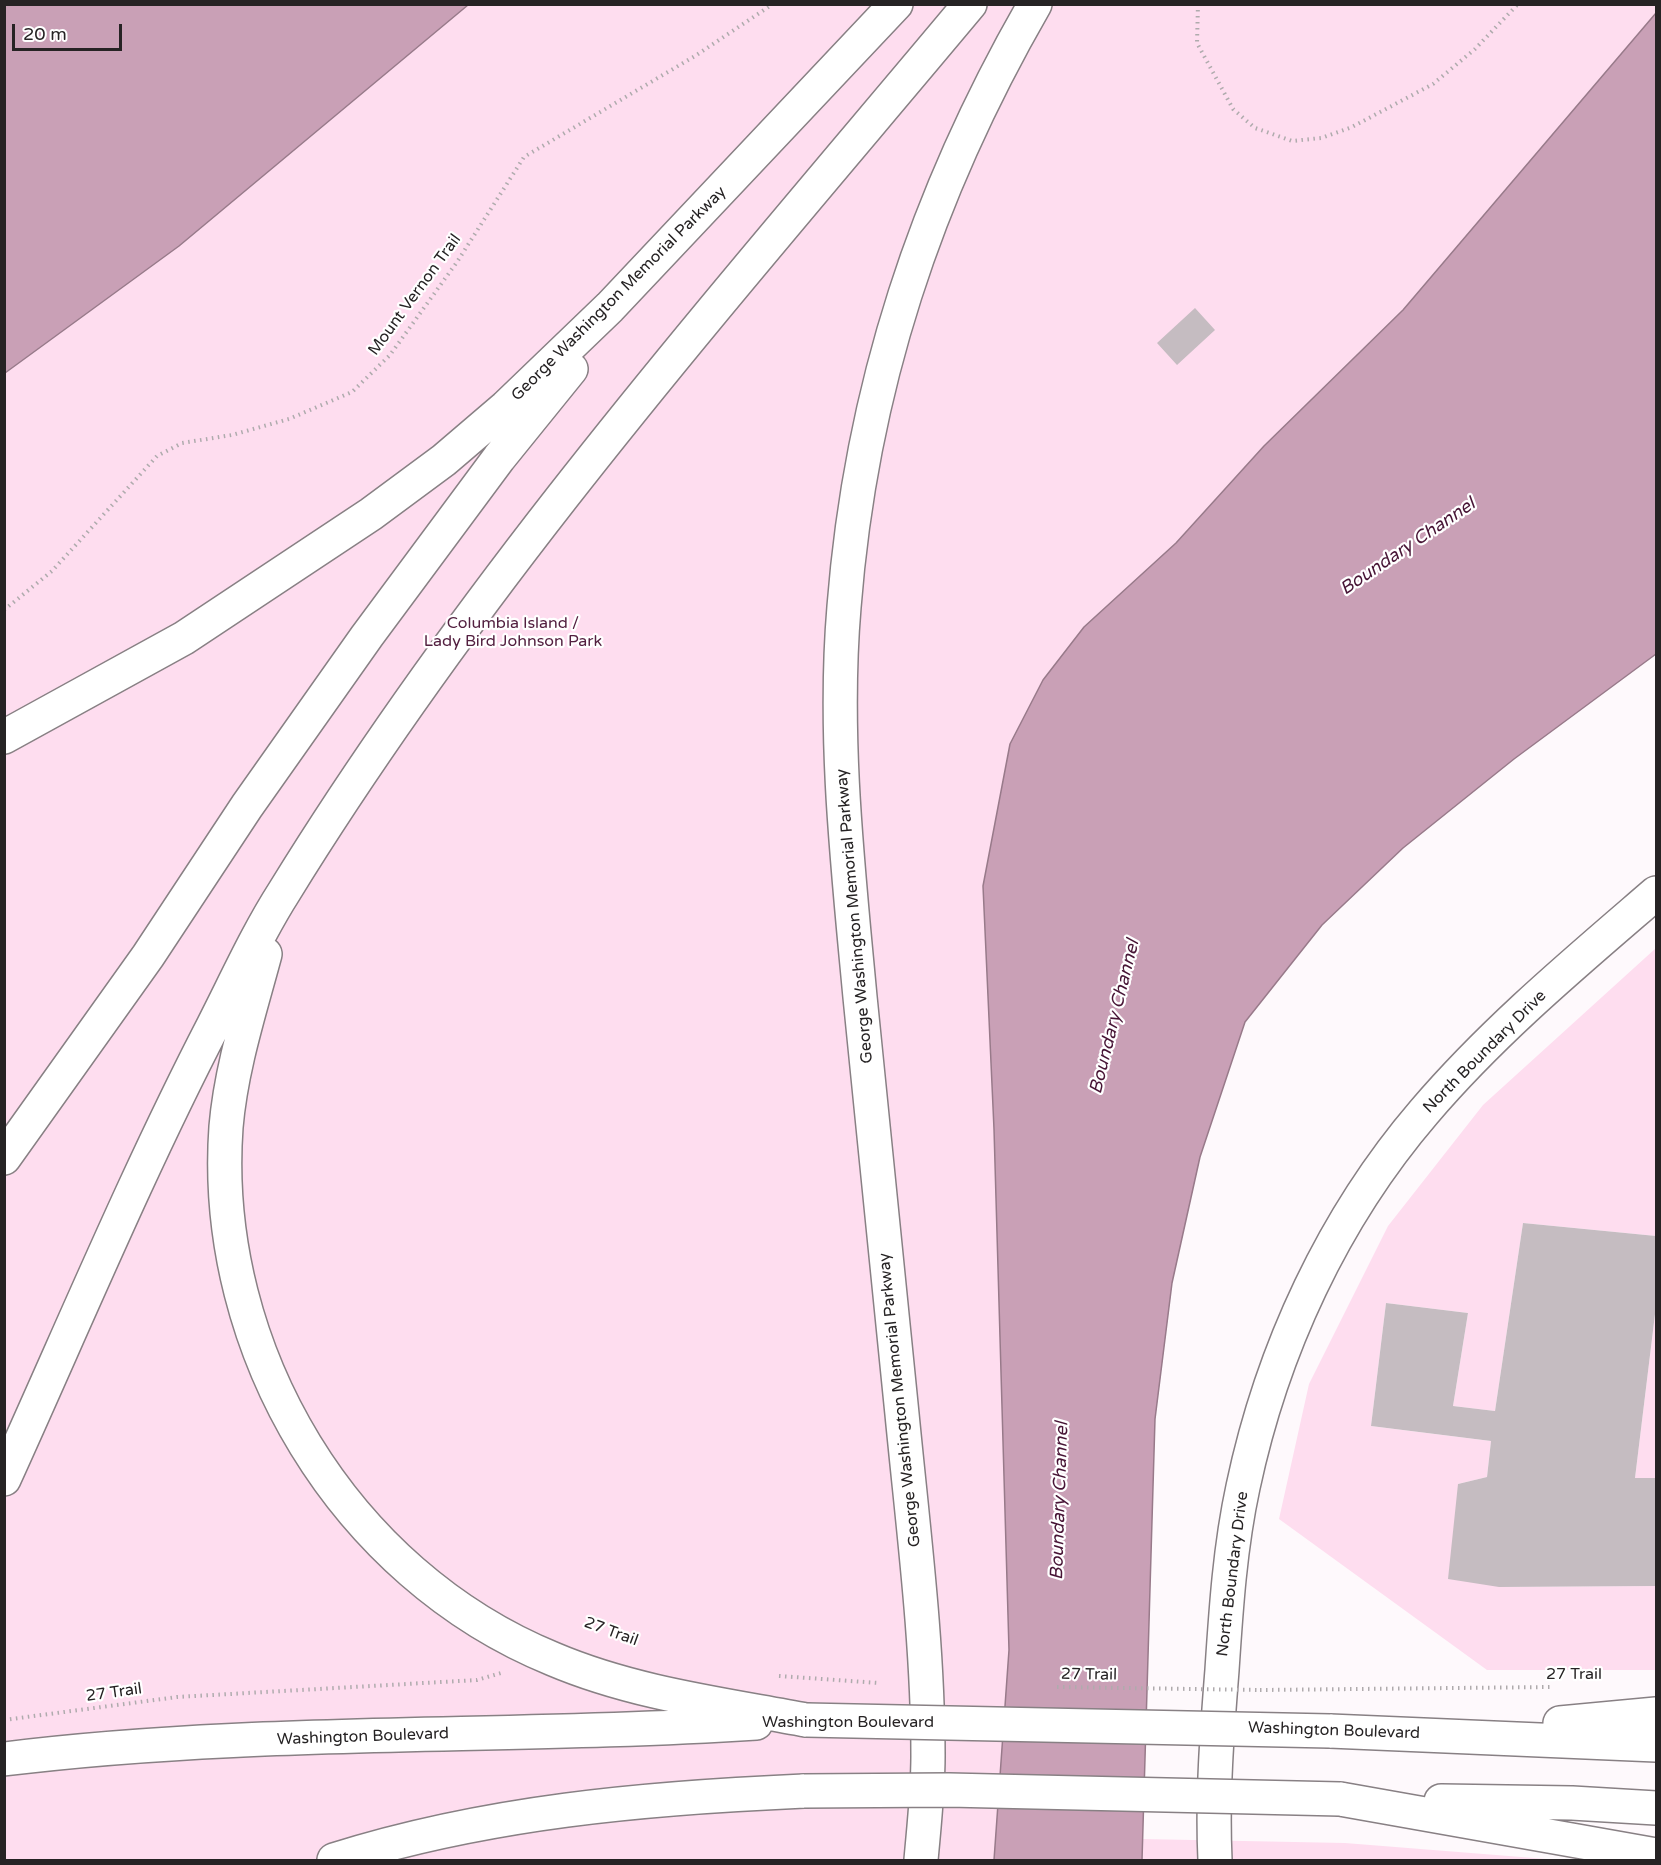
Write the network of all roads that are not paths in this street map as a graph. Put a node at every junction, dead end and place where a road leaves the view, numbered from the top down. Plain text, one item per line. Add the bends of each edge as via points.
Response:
1 (896, 4) edge
2 (970, 4) edge
3 (1035, 4) edge
4 (666, 251) junction
5 (4, 737) edge
6 (1656, 893) edge
7 (281, 896) junction
8 (4, 1158) edge
9 (4, 1479) edge
10 (1656, 1714) edge
11 (806, 1719) junction
12 (1442, 1734) junction
13 (1656, 1745) edge
14 (4, 1759) edge
15 (1340, 1799) junction
16 (1656, 1808) edge
17 (1656, 1855) edge
18 (334, 1860) edge
19 (921, 1860) edge
20 (1215, 1860) edge

1 - 4 main road, George Washington Memorial Parkway
2 - 7 main road via 562,494 354,780
3 - 19 main road, George Washington Memorial Parkway via 977,111 918,254 872,415 851,536 843,612 840,742 848,869 927,1694 928,1760
4 - 5 main road, George Washington Memorial Parkway via 506,407 444,460 371,514 184,638
4 - 8 main road via 499,458 367,636
6 - 20 main road, North Boundary Drive via 1497,1036 1423,1113 1359,1199 1311,1288 1271,1384 1243,1486 1234,1536 1219,1708
7 - 9 main road via 190,1070
7 - 11 main road via 231,1089 226,1170 232,1237 256,1346 297,1435 342,1499 385,1548 416,1577 489,1628 550,1658 612,1680
10 - 12 main road
11 - 12 main road, Washington Boulevard, bridge
11 - 14 main road, Washington Boulevard via 649,1730 180,1743
12 - 13 main road, Washington Boulevard
15 - 16 main road
15 - 17 main road
15 - 18 main road, bridge via 949,1790 804,1791 640,1801 531,1815 382,1845

